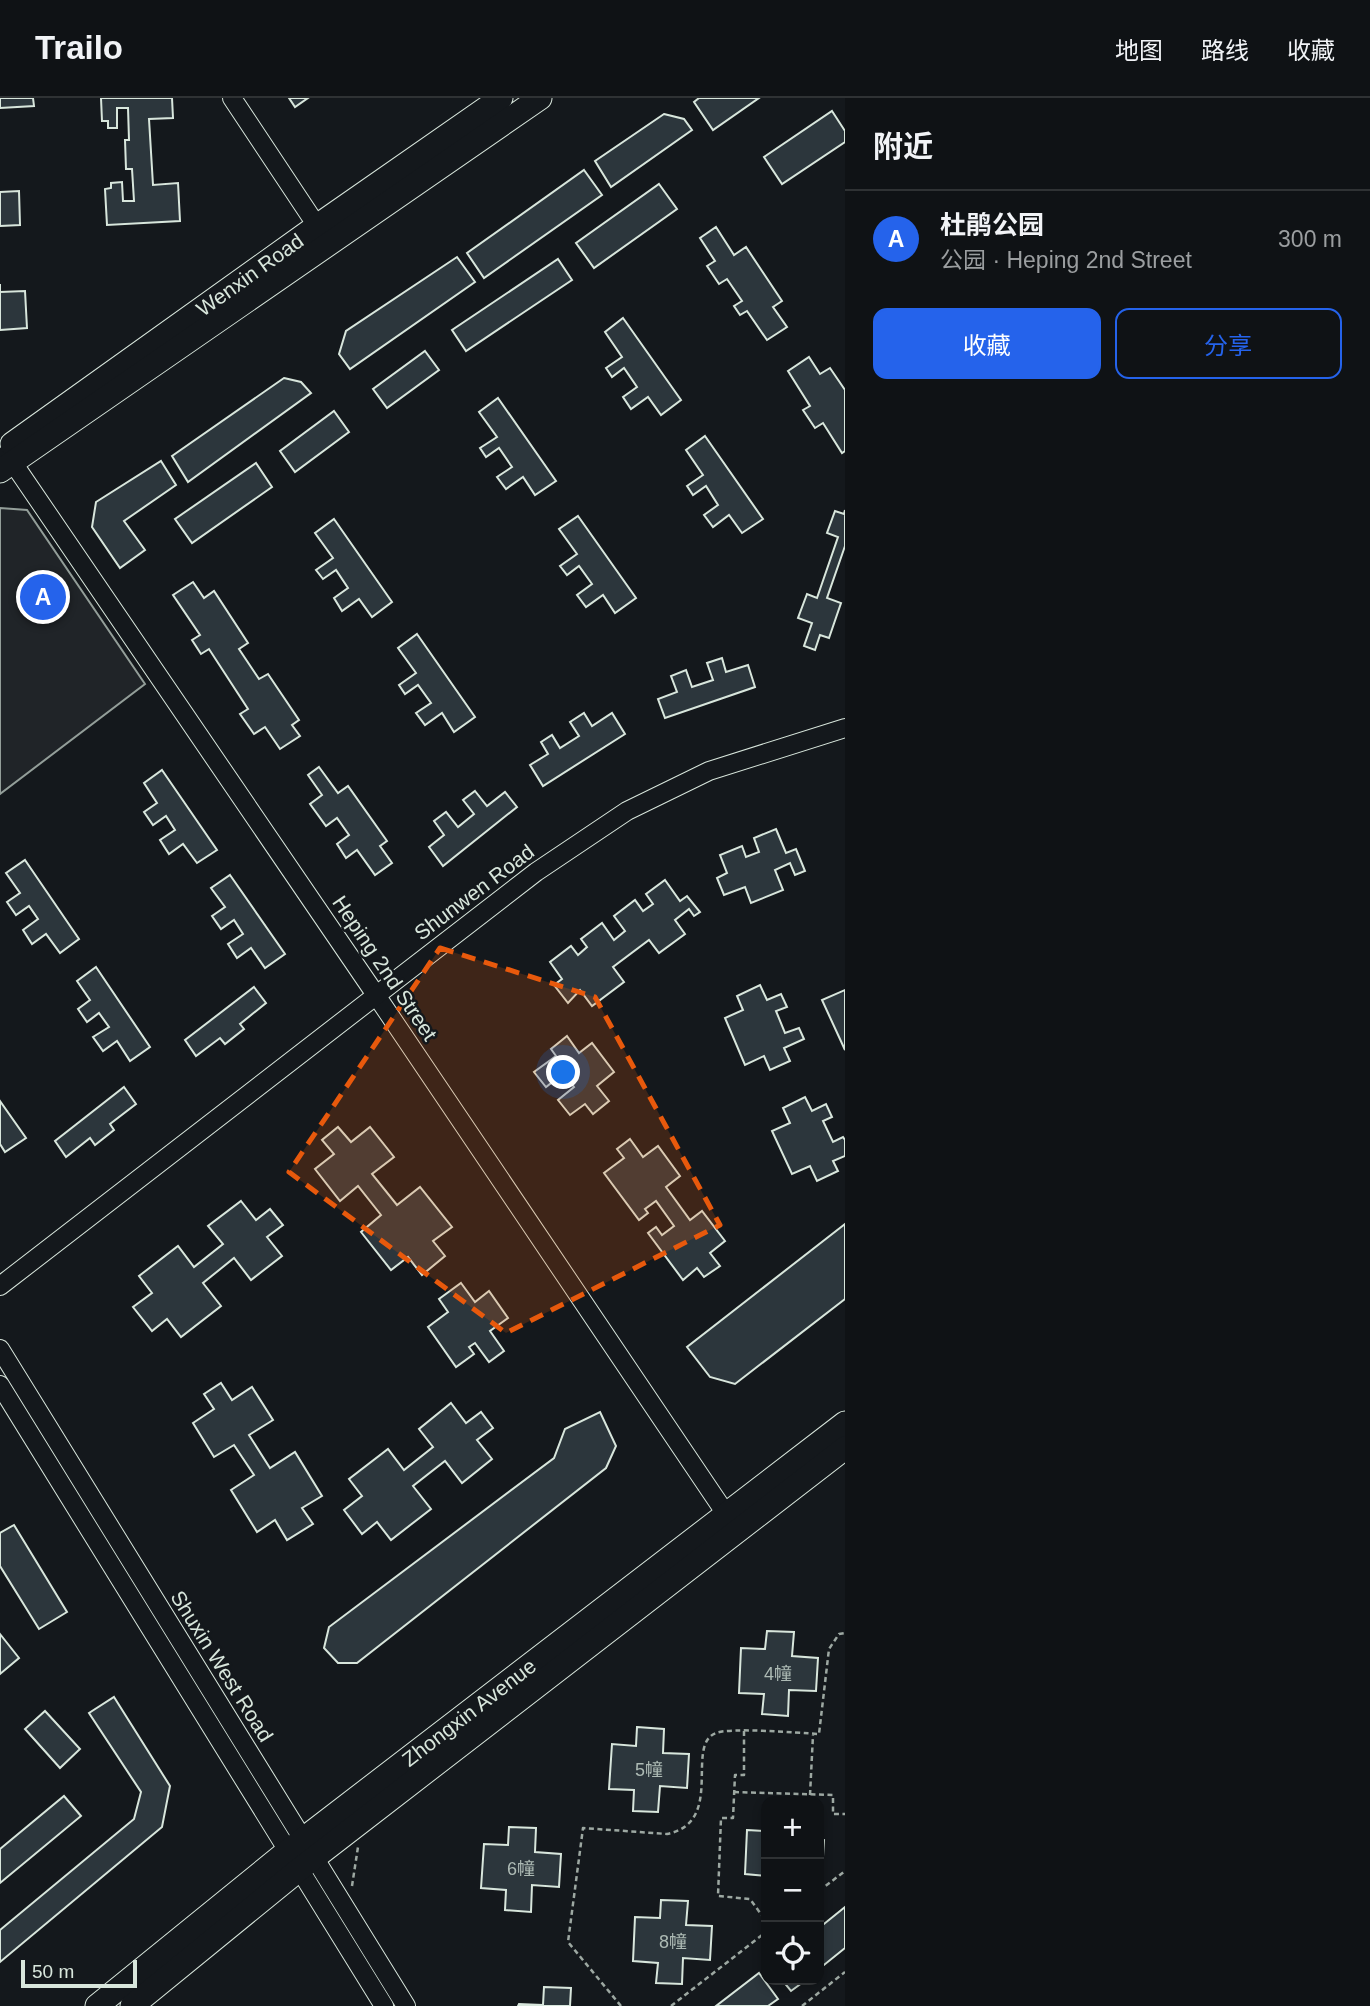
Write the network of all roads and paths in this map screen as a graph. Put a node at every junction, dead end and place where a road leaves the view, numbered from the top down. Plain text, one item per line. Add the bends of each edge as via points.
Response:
1 (232, 98) edge
2 (500, 98) edge
3 (540, 98) edge
4 (317, 226) junction
5 (4, 459) edge
6 (845, 728) edge
7 (376, 995) junction
8 (0, 1286) edge
9 (0, 1349) edge
10 (0, 1385) edge
11 (845, 1423) edge
12 (845, 1448) edge
13 (726, 1514) junction
14 (845, 1633) edge
15 (744, 1731) junction
16 (813, 1734) junction
17 (734, 1793) junction
18 (810, 1795) junction
19 (845, 1814) edge
20 (359, 1843) dead end
21 (302, 1855) junction
22 (845, 1871) edge
23 (351, 1887) dead end
24 (824, 1887) edge
25 (761, 1914) edge
26 (761, 1936) edge
27 (845, 1972) edge
28 (97, 2006) edge
29 (132, 2006) edge
30 (384, 2006) edge
31 (406, 2006) edge
32 (621, 2006) edge
33 (671, 2006) edge
34 (802, 2006) edge

1 - 4 street
2 - 4 main road, Wenxin Road
3 - 5 main road
4 - 5 main road, Wenxin Road
5 - 7 street, Heping 2nd Street
6 - 7 street, Shunwen Road via 709,771 627,811 537,872
7 - 8 street, Shunwen Road
7 - 13 street, Heping 2nd Street
9 - 21 street, Shuxin West Road
10 - 21 street, Shuxin West Road
11 - 13 main road, Zhongxin Avenue
12 - 21 main road, Zhongxin Avenue
13 - 21 main road, Zhongxin Avenue
14 - 16 path via 839,1634 829,1649 819,1734
15 - 16 path
15 - 17 path via 744,1775 735,1775
15 - 32 path via 714,1733 704,1743 699,1812 681,1831 583,1828 568,1942
16 - 18 path
17 - 18 path
17 - 25 path via 733,1818 721,1818 718,1896 750,1899
18 - 19 path via 833,1795 833,1814
20 - 23 path
21 - 28 main road, Zhongxin Avenue
21 - 29 main road, Zhongxin Avenue
21 - 30 street, Shuxin West Road
21 - 31 street, Shuxin West Road
22 - 24 path
26 - 33 path
27 - 34 path

